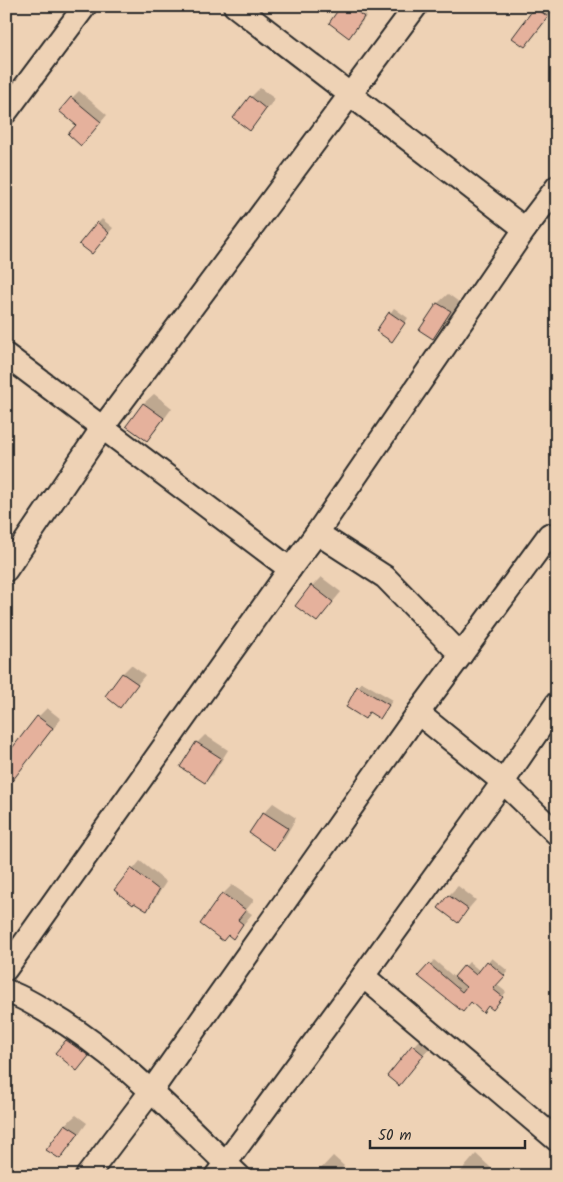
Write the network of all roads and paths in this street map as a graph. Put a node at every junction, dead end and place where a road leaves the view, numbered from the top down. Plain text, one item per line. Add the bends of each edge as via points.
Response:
1 (85, 6) edge
2 (235, 6) edge
3 (416, 6) edge
4 (349, 94) junction
5 (6, 112) edge
6 (557, 186) edge
7 (525, 229) junction
8 (6, 355) edge
9 (103, 427) junction
10 (317, 533) junction
11 (557, 537) edge
12 (290, 569) junction
13 (6, 570) edge
14 (461, 655) junction
15 (557, 703) edge
16 (418, 713) junction
17 (503, 782) junction
18 (557, 834) edge
19 (6, 969) edge
20 (363, 976) junction
21 (6, 991) edge
22 (152, 1090) junction
23 (557, 1140) edge
24 (227, 1171) edge
25 (87, 1176) edge

1 - 5 street
2 - 4 street
3 - 4 street
4 - 7 street
4 - 9 street
6 - 7 street
7 - 10 street
8 - 9 street
9 - 12 street
9 - 13 street
10 - 12 street
10 - 14 street via 385,577
11 - 14 street via 549,535
12 - 19 street
14 - 16 street
15 - 17 street
16 - 17 street
16 - 22 street
17 - 18 street
17 - 20 street
20 - 23 street
20 - 24 street
21 - 22 street via 76,1028
22 - 24 street
22 - 25 street

